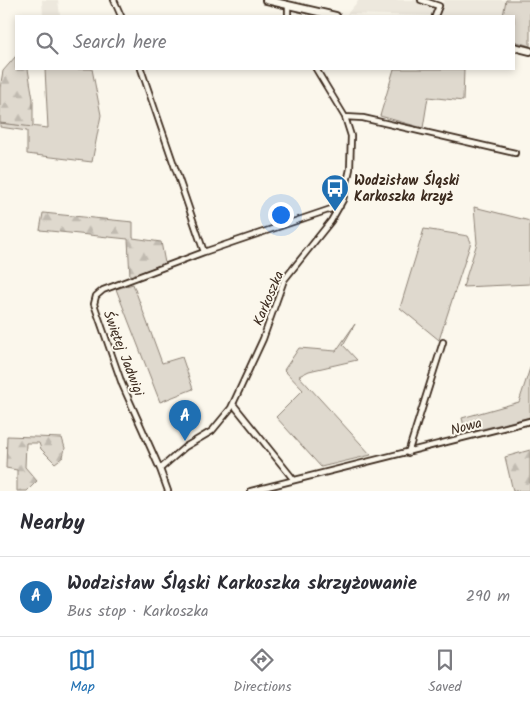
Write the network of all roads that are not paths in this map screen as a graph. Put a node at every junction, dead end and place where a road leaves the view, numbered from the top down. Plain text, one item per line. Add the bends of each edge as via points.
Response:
1 (114, 0) edge
2 (266, 0) edge
3 (421, 0) edge
4 (441, 0) edge
5 (288, 5) junction
6 (439, 6) junction
7 (121, 15) edge
8 (288, 15) edge
9 (332, 15) edge
10 (435, 15) edge
11 (515, 47) edge
12 (530, 51) edge
13 (141, 70) edge
14 (317, 70) edge
15 (345, 117) junction
16 (515, 153) dead end
17 (340, 206) junction
18 (204, 252) junction
19 (443, 342) dead end
20 (233, 404) junction
21 (530, 421) edge
22 (408, 453) junction
23 (160, 469) junction
24 (294, 480) junction
25 (168, 491) edge
26 (251, 491) edge

1 - 7 street
2 - 5 street
3 - 6 street
4 - 6 street
5 - 8 street
5 - 9 street
6 - 10 street
11 - 12 street
13 - 18 street
14 - 15 street, Karkoszka
15 - 16 street via 363,118
15 - 17 street, Karkoszka via 352,153
17 - 18 street, Świętej Jadwigi
17 - 20 street, Karkoszka via 284,280 263,339
18 - 23 street, Świętej Jadwigi via 102,290 94,304 122,384
19 - 22 street
20 - 23 street, Karkoszka via 212,431 185,447
20 - 24 street
21 - 22 street, Nowa
22 - 24 street, Nowa
23 - 25 street
24 - 26 street, Nowa

